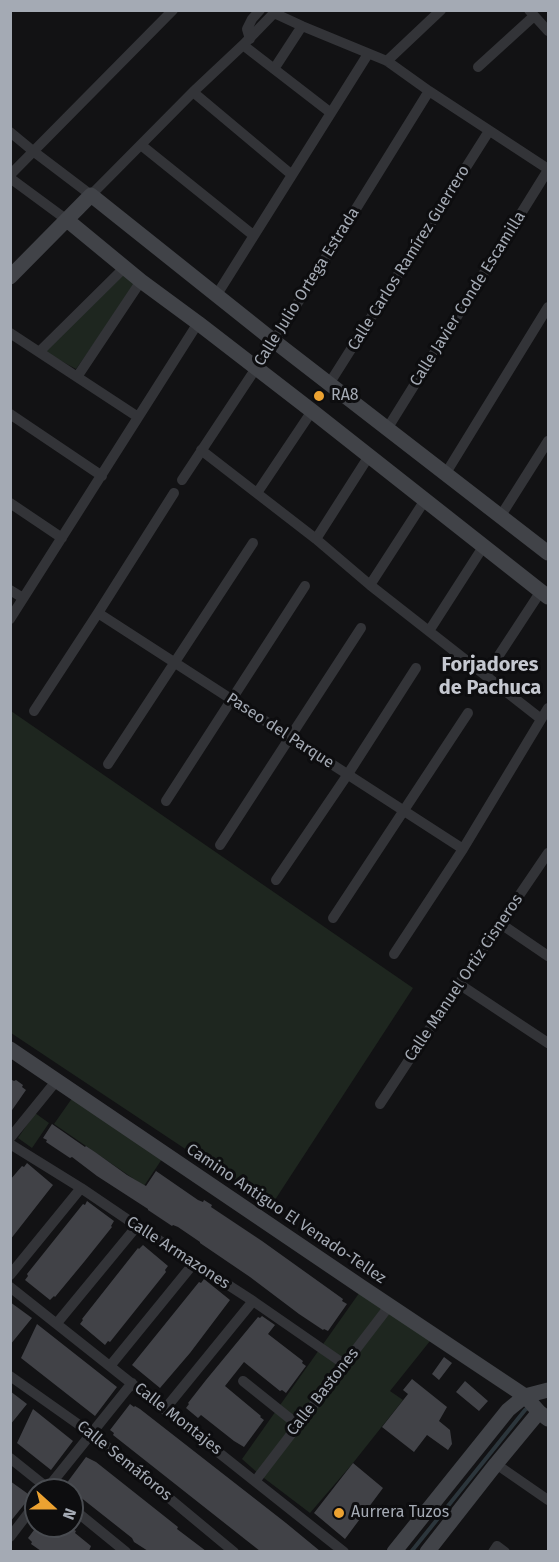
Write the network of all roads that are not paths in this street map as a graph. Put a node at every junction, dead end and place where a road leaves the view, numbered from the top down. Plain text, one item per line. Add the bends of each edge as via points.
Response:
1 (173, 10) edge
2 (260, 10) edge
3 (441, 10) edge
4 (276, 12) edge
5 (532, 13) edge
6 (302, 26) junction
7 (549, 31) edge
8 (247, 42) junction
9 (368, 54) junction
10 (387, 61) junction
11 (478, 67) dead end
12 (274, 69) junction
13 (429, 91) junction
14 (193, 92) junction
15 (331, 113) junction
16 (489, 131) junction
17 (10, 132) edge
18 (141, 145) junction
19 (33, 151) junction
20 (549, 170) edge
21 (292, 175) junction
22 (10, 176) edge
23 (91, 195) junction
24 (67, 220) junction
25 (253, 236) junction
26 (124, 268) junction
27 (10, 278) edge
28 (141, 281) junction
29 (216, 296) junction
30 (549, 307) edge
31 (198, 323) junction
32 (10, 333) edge
33 (274, 341) junction
34 (39, 352) junction
35 (256, 369) junction
36 (77, 377) junction
37 (329, 384) junction
38 (312, 411) junction
39 (10, 414) edge
40 (138, 417) junction
41 (387, 429) junction
42 (549, 441) edge
43 (201, 450) junction
44 (369, 456) junction
45 (446, 473) junction
46 (102, 476) junction
47 (182, 480) dead end
48 (174, 493) dead end
49 (257, 493) junction
50 (425, 500) junction
51 (10, 503) edge
52 (500, 517) junction
53 (62, 538) junction
54 (316, 539) junction
55 (253, 543) dead end
56 (483, 547) junction
57 (549, 553) edge
58 (370, 585) junction
59 (305, 586) dead end
60 (10, 590) edge
61 (545, 594) edge
62 (23, 598) junction
63 (98, 613) junction
64 (10, 619) edge
65 (361, 628) dead end
66 (429, 631) junction
67 (174, 662) junction
68 (416, 668) dead end
69 (486, 675) junction
70 (231, 700) junction
71 (549, 708) edge
72 (34, 711) dead end
73 (468, 713) dead end
74 (541, 719) junction
75 (290, 738) junction
76 (108, 764) dead end
77 (348, 774) junction
78 (166, 801) dead end
79 (405, 811) junction
80 (220, 845) dead end
81 (463, 849) junction
82 (549, 853) edge
83 (544, 869) edge
84 (276, 880) dead end
85 (333, 918) dead end
86 (501, 924) junction
87 (394, 954) dead end
88 (549, 956) edge
89 (459, 984) junction
90 (549, 1043) edge
91 (10, 1048) edge
92 (57, 1080) junction
93 (380, 1104) dead end
94 (10, 1138) edge
95 (10, 1144) edge
96 (81, 1188) junction
97 (137, 1226) junction
98 (194, 1263) junction
99 (10, 1275) edge
100 (10, 1287) edge
101 (253, 1301) junction
102 (390, 1305) junction
103 (57, 1323) junction
104 (344, 1364) junction
105 (110, 1366) junction
106 (10, 1376) edge
107 (243, 1381) dead end
108 (132, 1383) junction
109 (549, 1390) edge
110 (525, 1396) junction
111 (165, 1409) junction
112 (545, 1414) edge
113 (298, 1425) junction
114 (92, 1434) junction
115 (10, 1458) edge
116 (496, 1464) junction
117 (35, 1478) edge
118 (57, 1478) edge
119 (256, 1480) junction
120 (549, 1500) edge
121 (84, 1518) edge
122 (24, 1519) edge
123 (10, 1537) edge
124 (126, 1551) edge
125 (234, 1551) edge
126 (344, 1551) edge
127 (394, 1551) edge
128 (427, 1551) edge
129 (494, 1551) edge
130 (505, 1551) edge

1 - 19 street
2 - 8 street via 247,29
3 - 10 street
4 - 6 street
4 - 8 street
5 - 7 street
5 - 11 street
6 - 9 street
6 - 12 street
8 - 12 street
8 - 14 street
9 - 10 street
9 - 15 street
10 - 13 street
12 - 15 street
13 - 16 street
13 - 33 street, Calle Julio Ortega Estrada
14 - 18 street
14 - 21 street
15 - 21 street
16 - 20 street
16 - 37 street, Calle Carlos Ramírez Guerrero
17 - 19 street
18 - 23 street
18 - 25 street
19 - 22 street
19 - 23 street
20 - 41 street, Calle Javier Conde Escamilla
21 - 25 street
22 - 24 street
23 - 24 street
23 - 29 street
24 - 26 street
24 - 27 street
25 - 29 street
26 - 28 street
26 - 34 street
28 - 31 street
28 - 36 street
29 - 33 street
30 - 45 street
31 - 35 street
31 - 40 street
32 - 34 street
33 - 35 street, Calle Julio Ortega Estrada
33 - 37 street
34 - 36 street
35 - 38 street
35 - 43 street, Calle Julio Ortega Estrada
36 - 40 street
37 - 41 street
38 - 44 street
38 - 49 street
39 - 46 street
40 - 46 street
41 - 45 street
42 - 52 street
43 - 47 street, Calle Julio Ortega Estrada
43 - 49 street
44 - 50 street
44 - 54 street
45 - 52 street
46 - 53 street
48 - 63 street
49 - 54 street
50 - 56 street
50 - 58 street
51 - 53 street
52 - 57 street
53 - 62 street
54 - 58 street
55 - 67 street
56 - 61 street
56 - 66 street
58 - 66 street
59 - 70 street
60 - 62 street
61 - 69 street
62 - 64 street
63 - 67 street, Paseo del Parque
63 - 72 street
65 - 75 street
66 - 69 street
67 - 70 street, Paseo del Parque
67 - 76 street
68 - 77 street
69 - 74 street
70 - 75 street, Paseo del Parque
70 - 78 street
71 - 74 street
73 - 79 street
74 - 81 street
75 - 77 street, Paseo del Parque
75 - 80 street
77 - 79 street, Paseo del Parque
77 - 84 street
79 - 81 street, Paseo del Parque
79 - 85 street
81 - 87 street
82 - 83 street, Calle Manuel Ortiz Cisneros
83 - 86 street, Calle Manuel Ortiz Cisneros
86 - 88 street
86 - 89 street, Calle Manuel Ortiz Cisneros
89 - 90 street
89 - 93 street, Calle Manuel Ortiz Cisneros
91 - 92 street, Camino Antiguo El Venado-Tellez
92 - 94 street
92 - 102 street, Camino Antiguo El Venado-Tellez
95 - 96 street, Calle Armazones
96 - 97 street, Calle Armazones
96 - 99 street
97 - 98 street, Calle Armazones
97 - 103 street
98 - 101 street, Calle Armazones
98 - 105 street
100 - 103 street, Calle Montajes
101 - 104 street, Calle Armazones
101 - 111 street
102 - 104 street, Calle Bastones
102 - 110 street, Camino Antiguo El Venado-Tellez
103 - 105 street, Calle Montajes
104 - 113 street, Calle Bastones
105 - 108 street, Calle Montajes
106 - 114 street, Calle Semáforos
107 - 113 street
108 - 111 street, Calle Montajes
108 - 114 street
109 - 110 street
110 - 112 street, Camino Antiguo El Venado-Tellez
110 - 127 street via 507,1410
111 - 119 street, Calle Montajes
112 - 116 street
113 - 119 street, Calle Bastones
114 - 118 street
114 - 125 street, Calle Semáforos
115 - 117 street
116 - 120 street
116 - 128 street
119 - 126 street, Calle Montajes
121 - 124 street
122 - 123 street
129 - 130 street via 497,1546

